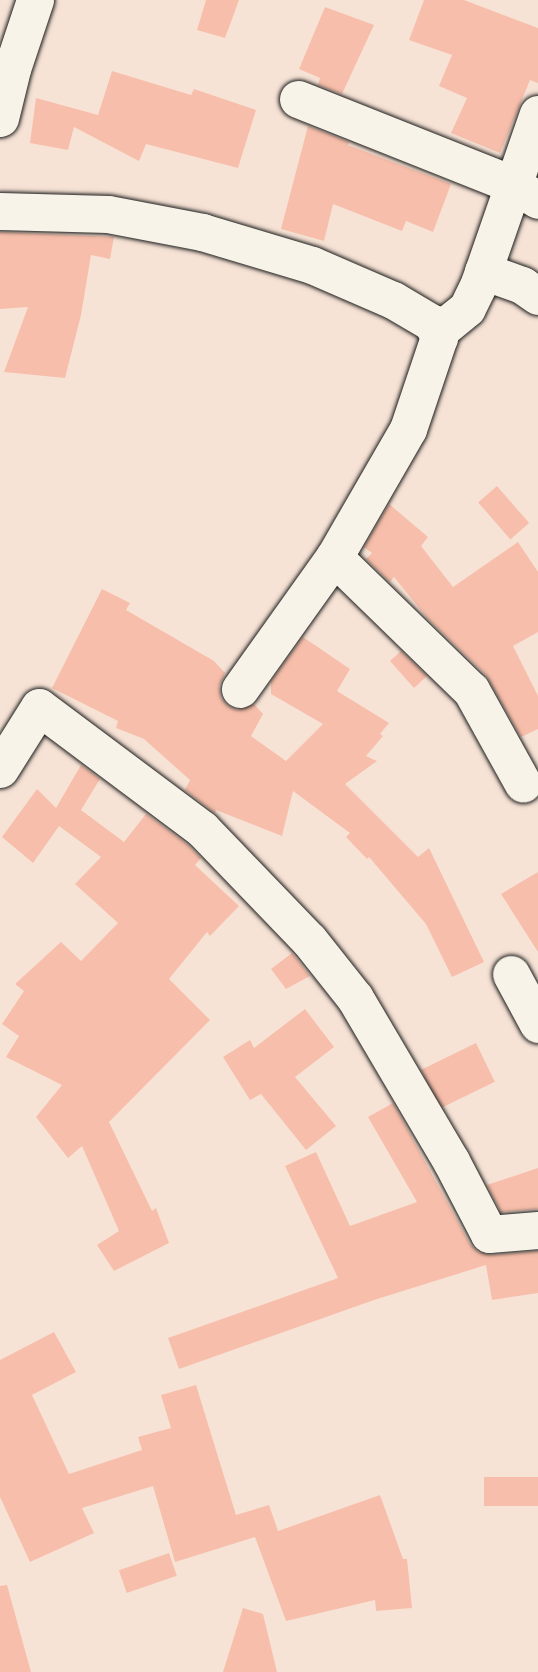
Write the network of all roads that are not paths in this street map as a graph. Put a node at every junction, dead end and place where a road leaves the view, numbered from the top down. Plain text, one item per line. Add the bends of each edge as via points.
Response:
1 (35, 0) edge
2 (298, 99) dead end
3 (538, 114) edge
4 (0, 118) edge
5 (526, 192) edge
6 (0, 211) edge
7 (483, 271) junction
8 (538, 296) edge
9 (432, 323) junction
10 (334, 557) junction
11 (240, 689) dead end
12 (0, 769) edge
13 (523, 784) dead end
14 (511, 974) dead end
15 (538, 1024) edge
16 (538, 1230) edge

1 - 4 street
2 - 5 street
3 - 5 street
5 - 7 street
6 - 9 street via 107,214 202,232 312,265 393,300
7 - 8 street
7 - 9 street via 467,308 445,326
9 - 10 street via 439,337 408,429
10 - 11 street
10 - 13 street via 471,690
12 - 16 street via 39,707 202,829 309,940 355,998 489,1234
14 - 15 street

